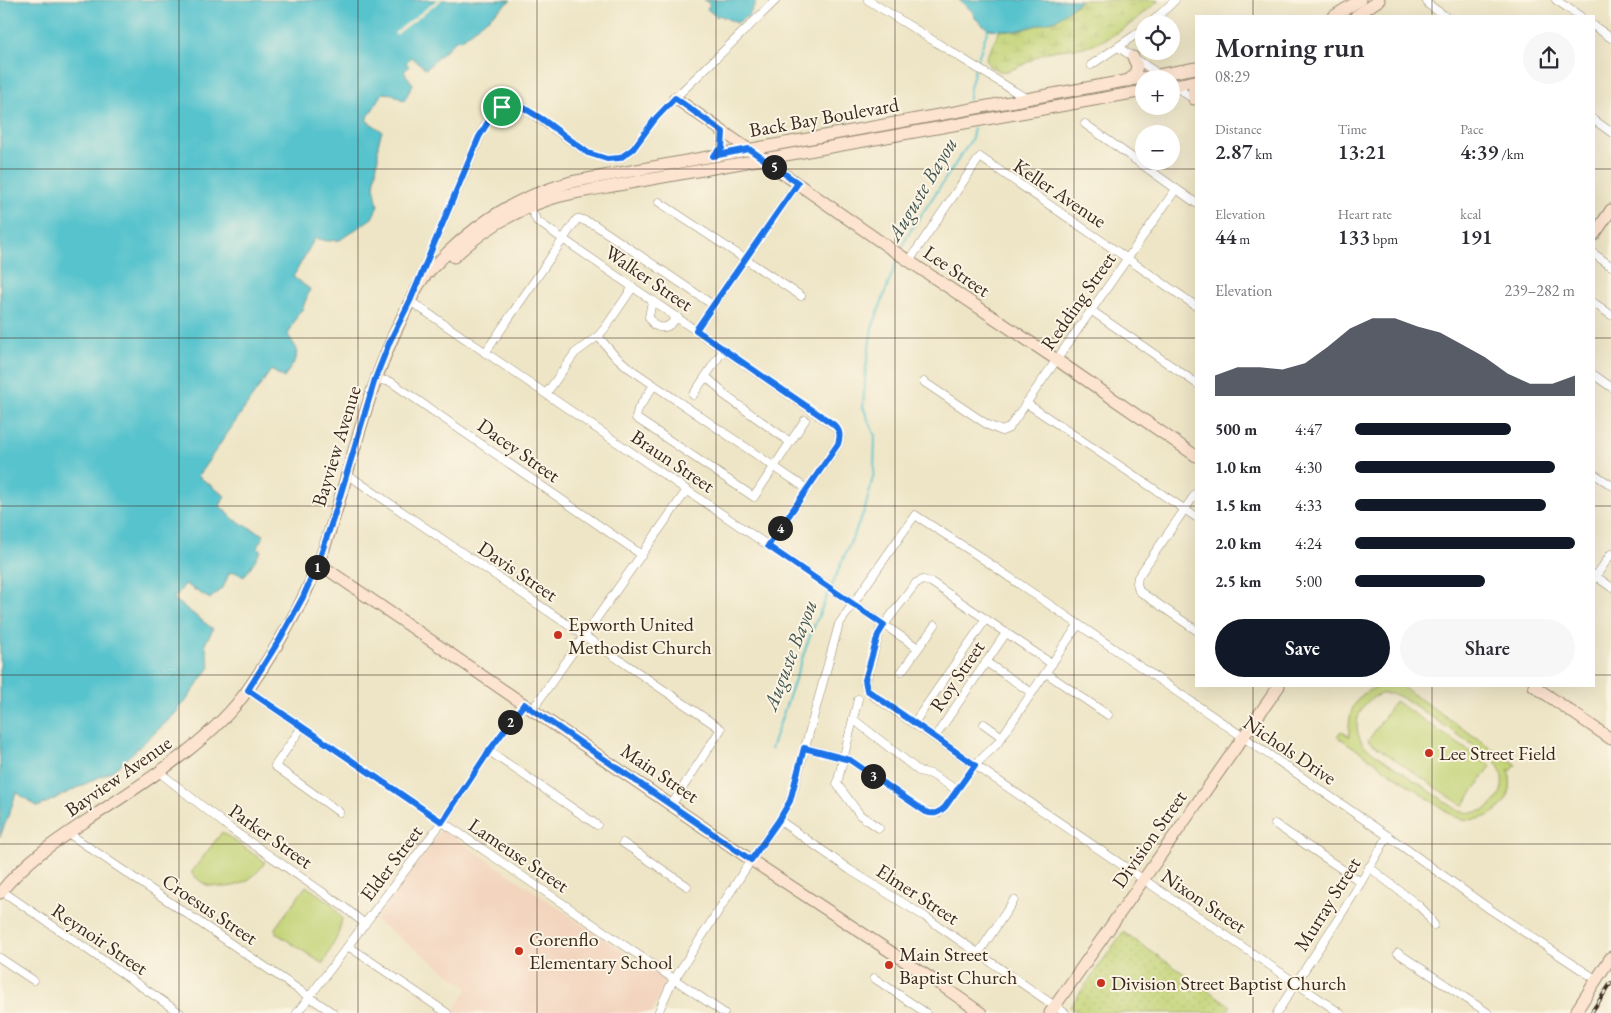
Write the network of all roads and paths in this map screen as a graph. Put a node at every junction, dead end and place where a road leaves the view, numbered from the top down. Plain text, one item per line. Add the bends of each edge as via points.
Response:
1 (776, 0) edge
2 (868, 0) edge
3 (1175, 0) edge
4 (1360, 0) edge
5 (1379, 0) edge
6 (1426, 0) edge
7 (1556, 0) edge
8 (1159, 15) edge
9 (1336, 15) edge
10 (1357, 15) edge
11 (1444, 15) edge
12 (1578, 15) edge
13 (1595, 27) edge
14 (1135, 35) edge
15 (1611, 38) edge
16 (1118, 47) junction
17 (1133, 57) junction
18 (1091, 64) dead end
19 (1195, 69) edge
20 (1152, 70) edge
21 (1180, 76) edge
22 (1128, 81) junction
23 (1135, 81) edge
24 (1180, 82) edge
25 (1195, 82) edge
26 (1195, 85) edge
27 (1180, 90) edge
28 (1135, 93) edge
29 (675, 98) junction
30 (1027, 99) junction
31 (1195, 100) edge
32 (1595, 121) edge
33 (1085, 124) dead end
34 (723, 132) junction
35 (1611, 132) edge
36 (749, 149) junction
37 (792, 154) junction
38 (713, 156) junction
39 (763, 159) junction
40 (793, 179) junction
41 (1176, 189) junction
42 (659, 202) dead end
43 (1195, 202) edge
44 (530, 207) junction
45 (1611, 210) edge
46 (1595, 234) edge
47 (562, 239) junction
48 (1595, 255) edge
49 (745, 258) junction
50 (1128, 258) junction
51 (907, 260) junction
52 (1611, 266) edge
53 (633, 287) junction
54 (801, 296) dead end
55 (410, 301) junction
56 (654, 301) junction
57 (1595, 304) edge
58 (712, 305) junction
59 (1195, 305) edge
60 (1092, 311) junction
61 (1611, 315) edge
62 (678, 317) junction
63 (696, 330) junction
64 (598, 336) junction
65 (724, 349) junction
66 (485, 353) junction
67 (1057, 360) junction
68 (1595, 376) edge
69 (706, 377) junction
70 (375, 379) junction
71 (1195, 381) edge
72 (924, 382) dead end
73 (654, 385) junction
74 (1611, 386) edge
75 (546, 394) junction
76 (693, 395) dead end
77 (1026, 403) junction
78 (805, 420) dead end
79 (790, 442) junction
80 (1195, 455) edge
81 (774, 467) junction
82 (1595, 475) edge
83 (346, 476) junction
84 (1611, 485) edge
85 (807, 489) junction
86 (687, 490) junction
87 (1195, 496) edge
88 (1186, 509) junction
89 (1195, 516) edge
90 (768, 546) junction
91 (642, 554) junction
92 (1611, 554) edge
93 (318, 563) junction
94 (1595, 576) edge
95 (1595, 578) edge
96 (1611, 587) edge
97 (852, 604) junction
98 (986, 619) junction
99 (884, 625) junction
100 (935, 625) dead end
101 (1078, 625) junction
102 (1195, 629) edge
103 (1006, 633) junction
104 (585, 636) junction
105 (918, 648) junction
106 (986, 662) junction
107 (1052, 664) junction
108 (902, 670) dead end
109 (1046, 673) junction
110 (1277, 687) edge
111 (1535, 687) edge
112 (248, 690) junction
113 (1032, 693) junction
114 (858, 699) dead end
115 (528, 707) junction
116 (1108, 715) dead end
117 (853, 719) junction
118 (914, 723) junction
119 (984, 724) dead end
120 (302, 727) junction
121 (935, 737) junction
122 (1002, 737) junction
123 (1243, 738) junction
124 (1611, 739) edge
125 (804, 748) junction
126 (489, 751) junction
127 (843, 758) junction
128 (975, 765) junction
129 (159, 772) junction
130 (957, 790) junction
131 (672, 804) junction
132 (339, 812) dead end
133 (779, 820) junction
134 (442, 822) junction
135 (1275, 824) dead end
136 (597, 825) dead end
137 (879, 828) dead end
138 (68, 833) junction
139 (1388, 836) junction
140 (623, 843) dead end
141 (751, 860) junction
142 (1369, 867) junction
143 (1144, 880) junction
144 (1361, 882) junction
145 (686, 886) dead end
146 (1, 892) edge
147 (1014, 900) dead end
148 (365, 924) junction
149 (1434, 925) dead end
150 (348, 946) junction
151 (1398, 952) dead end
152 (978, 954) junction
153 (0, 958) edge
154 (1611, 958) edge
155 (874, 978) dead end
156 (33, 980) dead end
157 (674, 980) junction
158 (1597, 980) junction
159 (1295, 982) junction
160 (309, 997) junction
161 (1052, 1010) edge
162 (180, 1013) edge
163 (297, 1013) edge
164 (333, 1013) edge
165 (447, 1013) edge
166 (658, 1013) edge
167 (724, 1013) edge
168 (926, 1013) edge
169 (981, 1013) edge
170 (1065, 1013) edge
171 (1277, 1013) edge
172 (1340, 1013) edge
173 (1488, 1013) edge
174 (1575, 1013) edge

1 - 29 street, Bayview Avenue
2 - 30 street
3 - 8 street
4 - 9 main road
5 - 10 main road
6 - 11 street
7 - 12 street
13 - 15 street
14 - 16 street
16 - 17 street
16 - 18 street
17 - 20 street
17 - 22 main road via 1137,66
19 - 21 main road, Back Bay Boulevard
22 - 23 main road, Back Bay Boulevard
22 - 30 main road, Back Bay Boulevard
24 - 25 main road, Back Bay Boulevard
26 - 31 main road
27 - 31 street
28 - 37 main road, Back Bay Boulevard
29 - 34 main road, Lee Street
29 - 55 street, Bayview Avenue via 633,149 620,158 607,159 588,153 524,108 513,105 494,112 482,132
30 - 36 main road, Back Bay Boulevard
32 - 35 street
33 - 41 street
34 - 36 main road, Lee Street
34 - 38 main road via 722,148
36 - 38 main road, Back Bay Boulevard
36 - 39 main road, Lee Street
37 - 39 main road, Back Bay Boulevard
37 - 40 main road via 786,168
38 - 55 main road, Back Bay Boulevard via 571,182 526,197 468,234 423,279
39 - 40 main road, Lee Street
39 - 44 main road, Back Bay Boulevard via 574,193
40 - 49 street
40 - 51 main road, Lee Street
41 - 43 street
41 - 50 street, Redding Street
42 - 49 street
44 - 47 street, Walker Street via 537,221
44 - 55 main road, Back Bay Boulevard via 475,238
45 - 46 main road
47 - 53 street, Walker Street
47 - 58 street via 577,219 590,222
47 - 66 street
48 - 52 street
49 - 54 street
49 - 58 street
50 - 51 street, Keller Avenue via 980,157
50 - 59 street, Keller Avenue
50 - 60 street, Redding Street
51 - 67 main road, Lee Street
53 - 56 street, Walker Street
53 - 64 street
55 - 66 street, Braun Street
55 - 70 main road, Bayview Avenue
56 - 62 street, Walker Street
56 - 62 street via 649,317 654,325 668,327
57 - 61 street
58 - 63 street
60 - 67 street, Redding Street
60 - 71 street
62 - 63 street, Walker Street
63 - 65 street, Walker Street
64 - 73 street via 621,362
64 - 75 street via 574,353
65 - 69 street
65 - 85 street, Walker Street via 837,428 838,444
66 - 75 street, Braun Street
67 - 77 street, Redding Street
67 - 80 main road, Lee Street
68 - 74 street
69 - 76 street
69 - 79 street via 723,394
70 - 83 main road, Bayview Avenue
70 - 91 street, Dacey Street via 399,387
72 - 77 street, Redding Street via 997,430 1006,430
73 - 81 street
73 - 81 street via 638,409 636,418 640,421 754,497
75 - 86 street, Braun Street
77 - 88 street
78 - 79 street
79 - 81 street
81 - 85 street
82 - 84 street
83 - 93 main road, Bayview Avenue
83 - 104 street, Davis Street
85 - 90 street, Walker Street
86 - 90 street, Braun Street
86 - 91 street
87 - 88 street
88 - 89 street
88 - 102 street via 1137,582 1139,591
90 - 97 street, Braun Street
91 - 104 street
92 - 94 street
93 - 112 main road, Bayview Avenue via 303,597
93 - 115 main road, Main Street
95 - 96 street
97 - 99 street, Braun Street
97 - 101 street, Nichols Drive via 915,515
97 - 125 street via 837,630
98 - 99 street via 931,582 923,580 916,583
98 - 103 street
98 - 118 street
99 - 105 street, Braun Street
99 - 118 street, Nixon Street via 876,642 866,687 869,693
100 - 105 street
101 - 107 street
101 - 123 street, Nichols Drive
103 - 106 street, Roy Street
103 - 107 street
104 - 115 street
104 - 131 street, Davis Street via 721,729
105 - 108 street
106 - 113 street
106 - 121 street, Roy Street
107 - 109 street
109 - 113 street
109 - 116 street
110 - 123 main road, Division Street
111 - 124 main road
112 - 120 street, Lameuse Street
112 - 129 main road, Bayview Avenue via 211,730
113 - 122 street
114 - 117 street
115 - 126 street, Elder Street
115 - 131 main road, Main Street
117 - 127 street
117 - 130 street via 919,771 931,774
118 - 121 street, Nixon Street
119 - 122 street
120 - 132 street via 275,766
120 - 134 street, Lameuse Street
121 - 128 street, Nixon Street
122 - 128 street
123 - 139 street, Nichols Drive
123 - 143 main road, Division Street
125 - 127 street
125 - 133 street via 790,801
126 - 134 street, Elder Street
126 - 136 street
127 - 130 street via 926,812 938,813
127 - 137 street via 836,780 838,788 860,815
128 - 130 street
128 - 143 street, Nixon Street
129 - 138 main road, Bayview Avenue
129 - 148 street, Parker Street via 231,829
131 - 141 main road, Main Street
133 - 141 street
133 - 152 street, Elmer Street
134 - 148 street, Elder Street
134 - 157 street, Lameuse Street
135 - 144 street
138 - 146 main road, Bayview Avenue via 32,859
138 - 160 street, Croesus Street
139 - 142 street, Murray Street
139 - 158 street, Nichols Drive
140 - 145 street
141 - 157 street
141 - 169 main road, Main Street
142 - 144 street, Murray Street
142 - 149 street via 1419,906
143 - 159 street, Nixon Street
143 - 161 main road, Division Street
144 - 159 street, Murray Street
146 - 162 street, Reynoir Street
147 - 152 street
148 - 150 street, Elder Street
150 - 160 street, Elder Street
150 - 165 street
151 - 173 street
152 - 161 street, Elmer Street
153 - 156 street
154 - 158 main road
155 - 168 street
157 - 166 street
157 - 167 street, Lameuse Street
158 - 174 main road
159 - 171 street, Murray Street
159 - 172 street, Nixon Street
160 - 163 street, Elder Street
160 - 164 street, Croesus Street
161 - 170 street, Elmer Street

